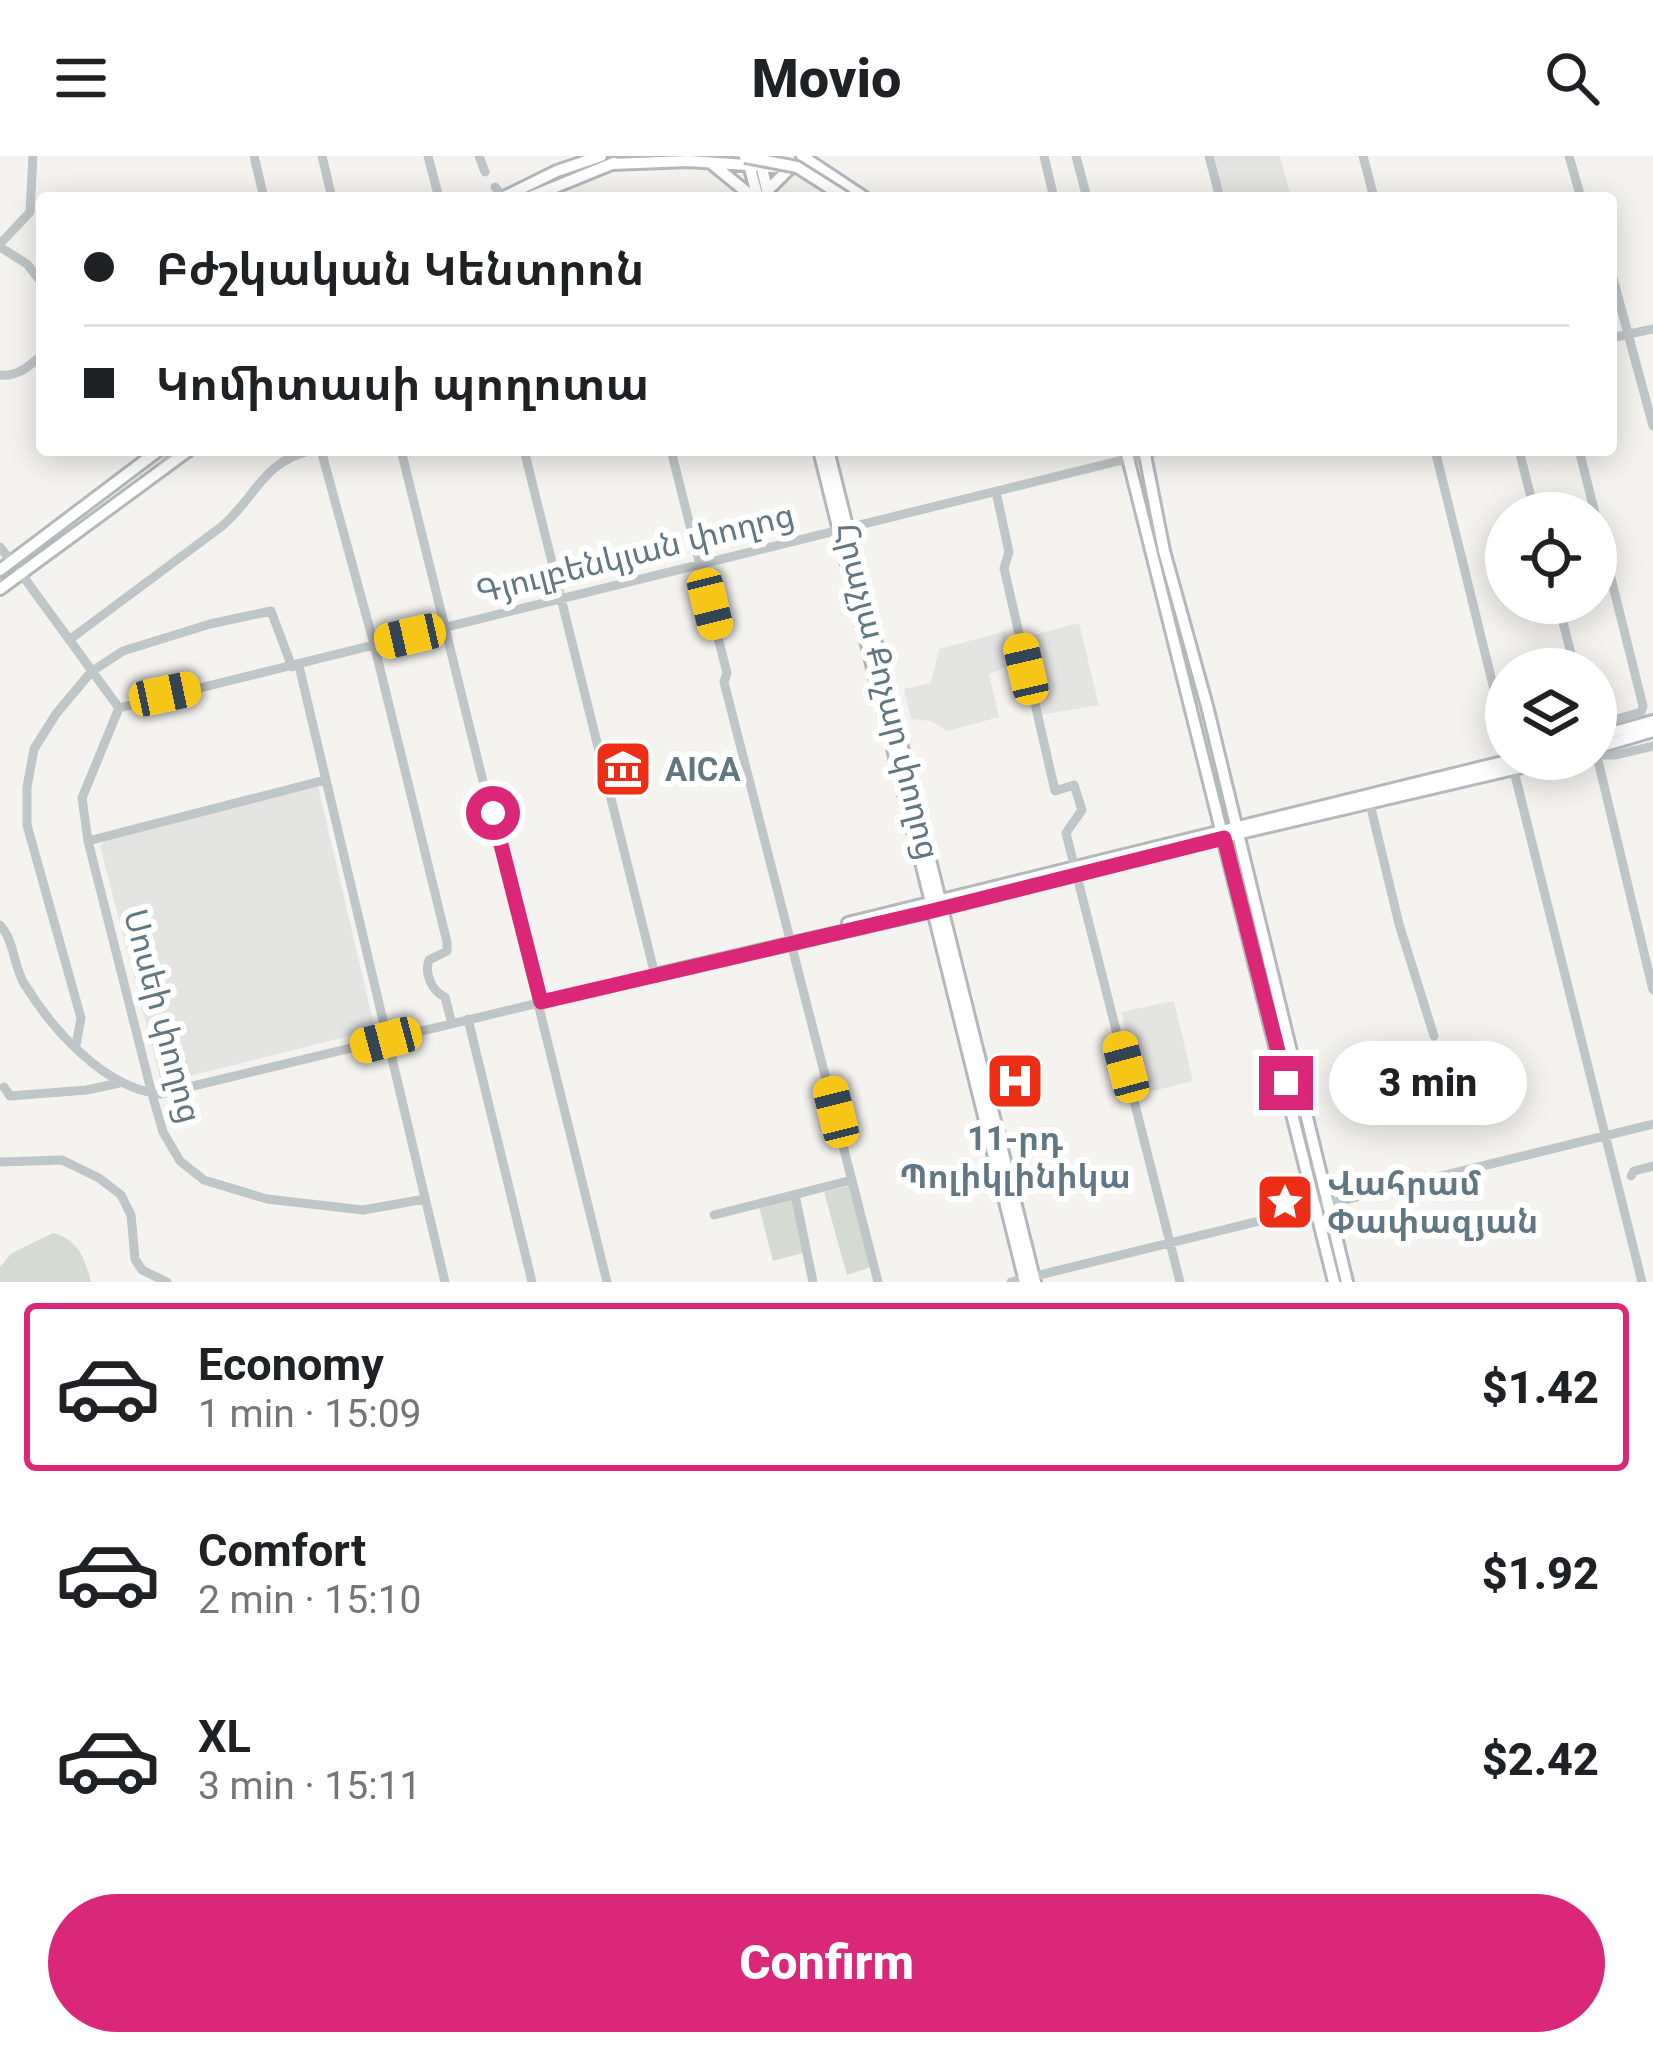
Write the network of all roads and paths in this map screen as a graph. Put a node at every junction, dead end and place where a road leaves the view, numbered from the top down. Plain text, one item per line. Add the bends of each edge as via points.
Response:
1 (33, 156) edge
2 (254, 156) edge
3 (322, 156) edge
4 (428, 156) edge
5 (479, 156) edge
6 (649, 156) edge
7 (728, 156) edge
8 (777, 156) edge
9 (802, 156) edge
10 (1044, 156) edge
11 (1076, 156) edge
12 (1209, 156) edge
13 (1364, 156) edge
14 (1569, 156) edge
15 (629, 157) edge
16 (601, 158) edge
17 (711, 159) edge
18 (752, 160) edge
19 (789, 162) edge
20 (485, 172) dead end
21 (263, 192) edge
22 (331, 192) edge
23 (437, 192) edge
24 (505, 192) edge
25 (540, 192) edge
26 (756, 192) edge
27 (761, 192) edge
28 (765, 192) edge
29 (827, 192) edge
30 (839, 192) edge
31 (841, 192) edge
32 (856, 192) edge
33 (1053, 192) edge
34 (1085, 192) edge
35 (1218, 192) edge
36 (1373, 192) edge
37 (1578, 192) edge
38 (0, 246) edge
39 (36, 275) edge
40 (1617, 291) edge
41 (1653, 329) edge
42 (1630, 334) junction
43 (1617, 337) edge
44 (36, 360) edge
45 (0, 375) edge
46 (1653, 427) edge
47 (151, 456) edge
48 (172, 456) edge
49 (180, 456) edge
50 (294, 456) edge
51 (319, 456) edge
52 (403, 456) edge
53 (526, 456) edge
54 (673, 456) edge
55 (825, 456) edge
56 (1123, 456) edge
57 (1127, 456) edge
58 (1145, 456) edge
59 (1437, 456) edge
60 (1521, 456) edge
61 (1580, 456) edge
62 (159, 469) junction
63 (996, 492) junction
64 (1530, 492) edge
65 (1589, 492) edge
66 (843, 530) junction
67 (0, 547) edge
68 (11, 560) junction
69 (700, 564) junction
70 (0, 570) edge
71 (20, 572) junction
72 (0, 589) edge
73 (562, 598) junction
74 (1617, 604) edge
75 (446, 627) junction
76 (69, 640) junction
77 (374, 644) junction
78 (1485, 652) edge
79 (295, 666) junction
80 (94, 670) junction
81 (119, 708) junction
82 (1617, 718) edge
83 (1653, 721) edge
84 (1617, 731) edge
85 (1653, 731) edge
86 (1617, 744) edge
87 (1653, 746) edge
88 (1617, 755) edge
89 (1485, 769) edge
90 (1485, 770) edge
91 (325, 780) junction
92 (1517, 780) edge
93 (1603, 780) edge
94 (1370, 804) junction
95 (1229, 832) junction
96 (88, 841) junction
97 (1076, 871) junction
98 (936, 906) junction
99 (0, 926) edge
100 (792, 940) junction
101 (655, 975) junction
102 (1653, 990) edge
103 (541, 1002) junction
104 (468, 1019) junction
105 (452, 1024) junction
106 (1434, 1036) dead end
107 (386, 1040) junction
108 (76, 1045) junction
109 (119, 1083) junction
110 (4, 1088) dead end
111 (152, 1094) junction
112 (1653, 1124) edge
113 (1605, 1136) junction
114 (0, 1162) edge
115 (1653, 1166) edge
116 (1631, 1176) dead end
117 (853, 1180) junction
118 (795, 1195) junction
119 (425, 1199) junction
120 (1322, 1204) junction
121 (714, 1216) dead end
122 (1171, 1243) junction
123 (1026, 1280) edge
124 (167, 1282) edge
125 (446, 1282) edge
126 (532, 1282) edge
127 (607, 1282) edge
128 (814, 1282) edge
129 (878, 1282) edge
130 (1180, 1282) edge
131 (1334, 1282) edge
132 (1347, 1282) edge
133 (1642, 1282) edge

1 - 38 street via 30,212
2 - 21 street
3 - 22 street
4 - 23 street
5 - 20 street
6 - 15 main road
7 - 18 main road, bridge
8 - 31 main road, bridge
9 - 32 main road
10 - 33 street
11 - 34 street
12 - 35 street
13 - 36 street
14 - 37 street
15 - 16 main road
16 - 17 main road
16 - 24 main road
16 - 25 main road
17 - 18 main road
17 - 26 main road
18 - 19 main road
18 - 27 main road
18 - 30 main road, bridge via 789,164
19 - 28 main road
19 - 29 main road
38 - 39 street
40 - 42 street
41 - 42 street
42 - 43 street
42 - 46 street
44 - 45 street
47 - 68 main road
48 - 62 street
49 - 62 main road
50 - 76 street via 255,483 242,510
51 - 77 street
52 - 75 street
53 - 73 street
54 - 69 street
55 - 66 main road, Հրաչյա Քոչար փողոց
56 - 63 street, Գյուլբենկյան փողոց
57 - 95 main road
58 - 95 main road
59 - 78 street
60 - 64 street
61 - 65 street
62 - 71 main road
63 - 66 street, Գյուլբենկյան փողոց
63 - 97 street via 1009,551 1004,568 1055,790 1074,785 1082,810 1066,833
66 - 69 street, Գյուլբենկյան փողոց
66 - 98 main road, Հրաչյա Քոչար փողոց
67 - 68 street
68 - 70 main road
69 - 73 street, Գյուլբենկյան փողոց
69 - 100 street
71 - 72 main road
71 - 76 street
73 - 75 street, Գյուլբենկյան փողոց
73 - 101 street
74 - 82 street via 1643,709
75 - 77 street, Գյուլբենկյան փողոց
75 - 103 street
76 - 80 street
77 - 79 street, Գյուլբենկյան փողոց
77 - 105 street via 448,947 428,960 427,973
79 - 80 street via 271,611 123,651
79 - 81 street, Գյուլբենկյան փողոց
79 - 91 street
80 - 81 street
80 - 108 street via 34,749 27,787 27,825 81,1018
81 - 96 street, Սոսեի փողոց via 82,797
83 - 84 main road
85 - 86 main road
87 - 88 street
89 - 95 main road
90 - 94 main road
91 - 96 street
91 - 107 street
92 - 113 street
93 - 102 street
94 - 95 main road
94 - 106 street
95 - 97 main road
95 - 120 main road
96 - 111 street, Սոսեի փողոց
97 - 98 main road
97 - 122 street
98 - 100 main road
98 - 123 main road, Հրաչյա Քոչար փողոց
99 - 108 street via 25,985
100 - 101 main road
100 - 117 street
101 - 103 street
103 - 104 street
103 - 127 street
104 - 105 street
104 - 126 street
105 - 107 street
107 - 111 street
107 - 119 street
108 - 109 street
109 - 110 street via 50,1095 10,1096
109 - 111 street
111 - 119 street, Սոսեի փողոց via 175,1155 218,1186 363,1210
112 - 113 street
113 - 120 street
113 - 133 street
114 - 124 street via 62,1160 99,1178 131,1215 142,1270
115 - 116 street
117 - 118 street
117 - 129 street
118 - 121 street
118 - 128 street
119 - 125 street
120 - 122 street
120 - 131 main road
120 - 132 main road
122 - 123 street
122 - 130 street

